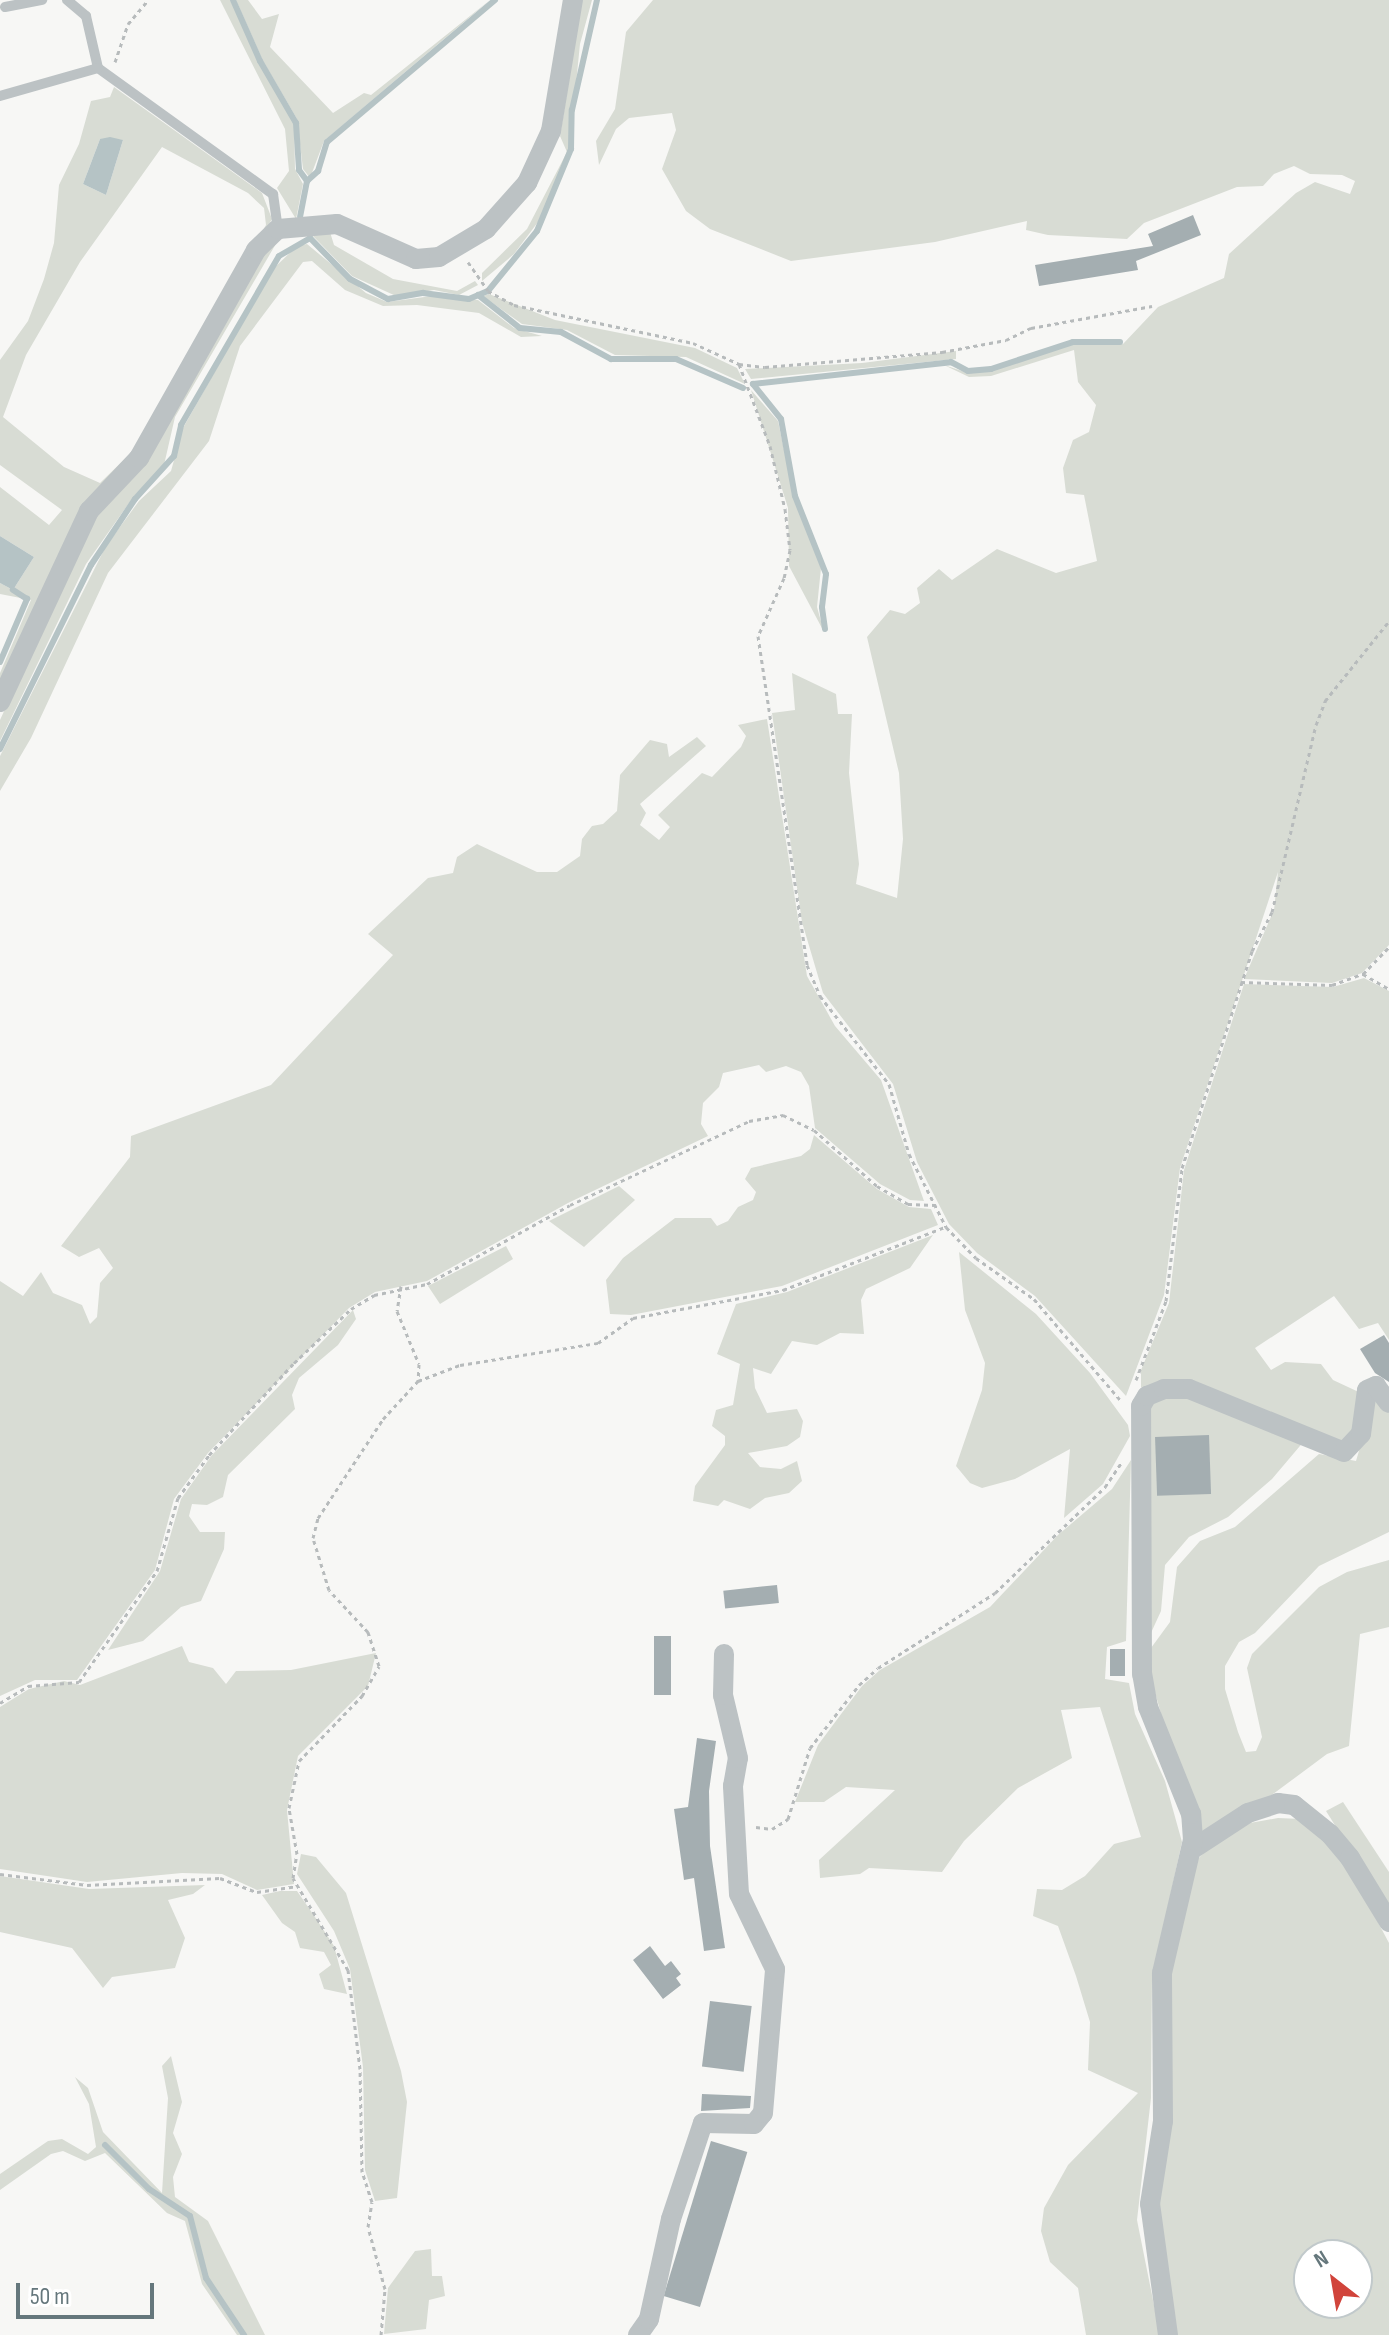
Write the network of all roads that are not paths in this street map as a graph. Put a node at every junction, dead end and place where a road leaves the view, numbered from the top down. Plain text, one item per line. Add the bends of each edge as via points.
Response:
1 (42, 0) edge
2 (67, 0) edge
3 (573, 0) edge
4 (5, 7) dead end
5 (98, 68) junction
6 (0, 96) edge
7 (278, 229) junction
8 (0, 702) edge
9 (1389, 1403) edge
10 (724, 1654) dead end
11 (1191, 1850) junction
12 (1389, 1922) edge
13 (638, 2335) edge
14 (1168, 2335) edge

1 - 4 lane
2 - 5 lane via 86,16
3 - 7 street via 551,131 541,158 506,208 463,247 416,259 337,224
5 - 6 lane
5 - 7 lane via 273,194
7 - 8 street via 256,250 139,458 89,511
9 - 11 street via 1376,1386 1367,1390 1361,1434 1344,1452 1189,1389 1164,1389 1147,1396 1140,1416 1142,1674 1148,1707 1191,1814
10 - 13 street via 723,1695 738,1758 734,1821 739,1894 775,1969 763,2113 754,2124 703,2123 671,2219 649,2319
11 - 12 street via 1248,1813 1278,1803 1294,1805 1337,1842
11 - 14 street via 1162,1973 1163,2121 1150,2204

